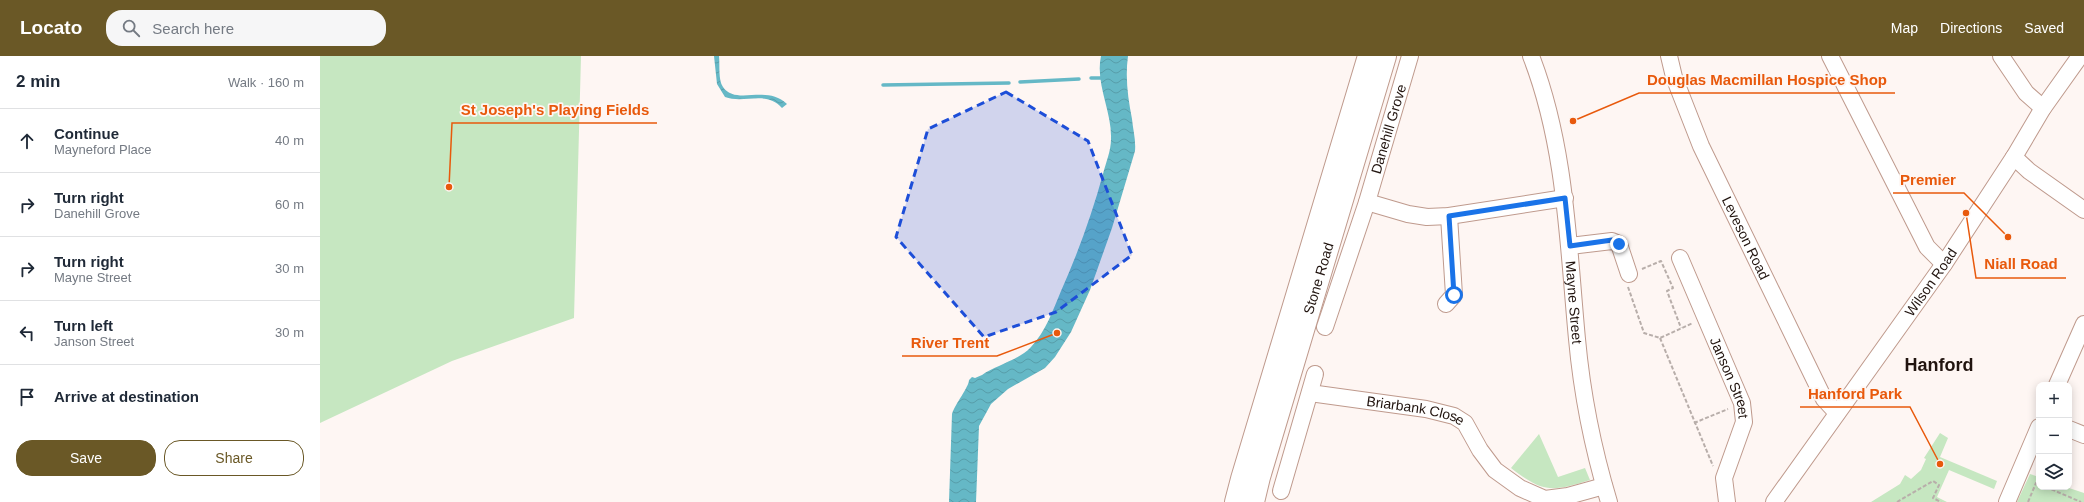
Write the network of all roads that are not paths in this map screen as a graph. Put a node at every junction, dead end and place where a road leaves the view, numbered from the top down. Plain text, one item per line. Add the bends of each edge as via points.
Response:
1 (1369, 56) edge
2 (1385, 56) edge
3 (1410, 56) edge
4 (1531, 56) edge
5 (1669, 56) edge
6 (1830, 56) edge
7 (2001, 56) edge
8 (2080, 56) edge
9 (2043, 108) junction
10 (2014, 157) junction
11 (1565, 198) junction
12 (1367, 202) junction
13 (2084, 210) edge
14 (1449, 216) junction
15 (1570, 246) junction
16 (1680, 258) dead end
17 (1944, 264) junction
18 (1629, 274) road end
19 (1454, 301) dead end
20 (1330, 324) dead end
21 (2084, 324) edge
22 (1316, 374) dead end
23 (2058, 382) edge
24 (1310, 393) junction
25 (1837, 413) junction
26 (2072, 430) edge
27 (2036, 434) edge
28 (2084, 435) edge
29 (1604, 486) junction
30 (1281, 491) dead end
31 (1726, 498) edge
32 (1776, 501) edge
33 (1236, 502) edge
34 (1253, 502) edge
35 (1609, 502) edge
36 (2007, 502) edge

1 - 33 highway, Stone Road
2 - 34 highway, Stone Road
3 - 12 street, Danehill Grove
4 - 11 street, Mayne Street via 1540,78
5 - 25 street, Leveson Road via 1674,77 1701,146 1824,399
6 - 17 street via 1927,247
7 - 9 street via 2026,93
8 - 9 street, Wilson Road
9 - 10 street, Wilson Road
10 - 13 street via 2035,176
10 - 17 street, Wilson Road
11 - 14 street
11 - 15 street, Mayne Street
12 - 14 street via 1414,215
12 - 20 street, Danehill Grove
14 - 19 street
15 - 18 street via 1612,240 1619,244
15 - 29 street, Mayne Street via 1582,382
16 - 31 street, Janson Street via 1742,403 1744,422 1724,478
17 - 25 street, Wilson Road
21 - 23 street
22 - 24 street
24 - 29 street, Briarbank Close via 1454,416 1465,423 1495,470 1520,488 1545,499 1568,496
24 - 30 street
25 - 32 street, Wilson Road
26 - 28 street
27 - 36 street
29 - 35 street, Mayne Street

